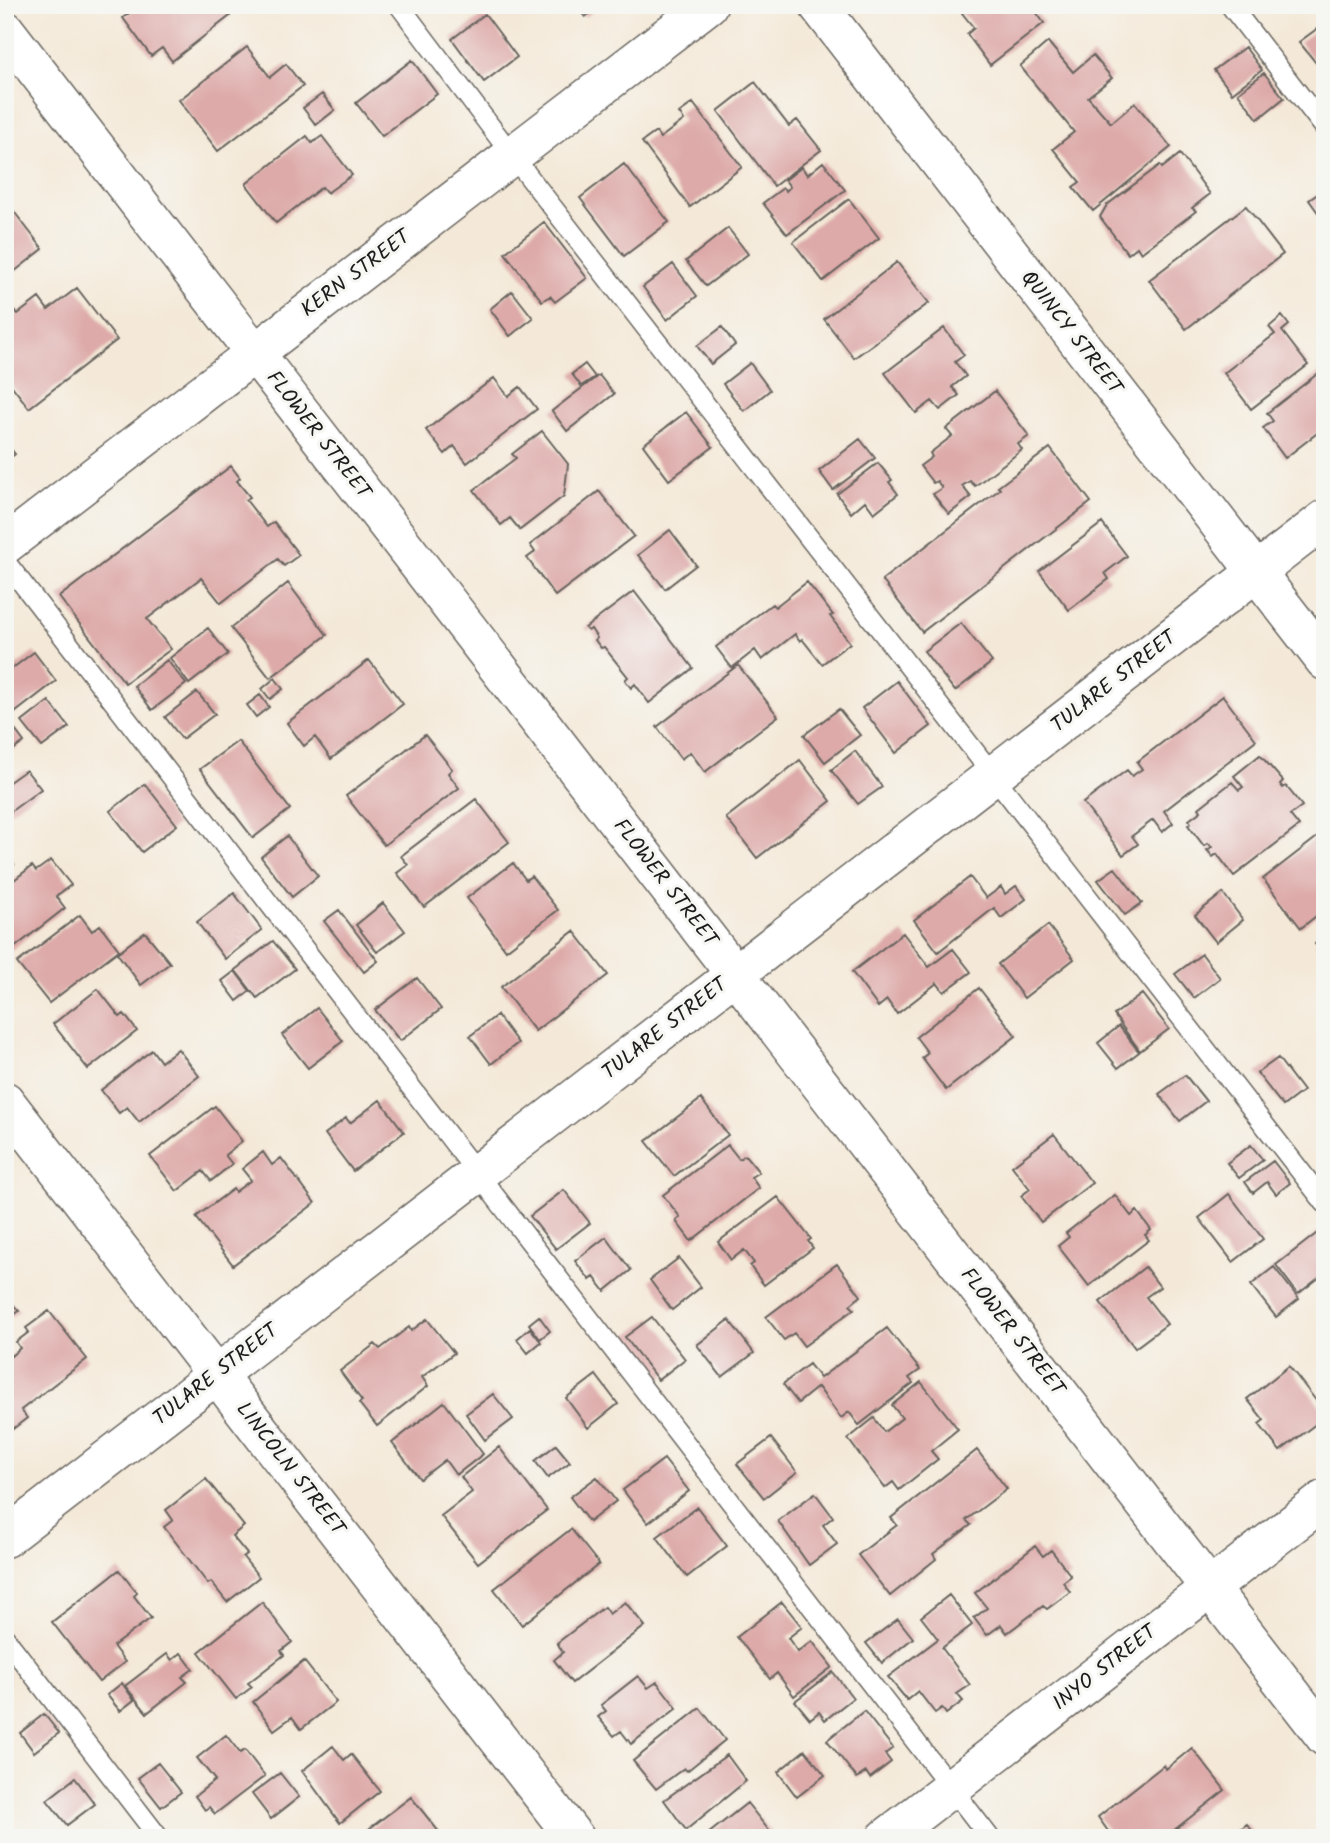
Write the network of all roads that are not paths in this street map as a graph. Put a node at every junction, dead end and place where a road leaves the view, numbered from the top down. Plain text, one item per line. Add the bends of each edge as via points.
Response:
1 (399, 5) edge
2 (708, 5) edge
3 (818, 5) edge
4 (1230, 5) edge
5 (5, 30) edge
6 (1325, 128) edge
7 (512, 156) junction
8 (254, 352) junction
9 (1325, 519) edge
10 (5, 545) edge
11 (5, 561) edge
12 (1256, 572) junction
13 (1325, 661) edge
14 (993, 775) junction
15 (735, 974) junction
16 (5, 1101) edge
17 (477, 1174) junction
18 (1325, 1203) edge
19 (217, 1375) junction
20 (1325, 1499) edge
21 (5, 1538) edge
22 (1209, 1588) junction
23 (5, 1638) edge
24 (1325, 1737) edge
25 (951, 1787) junction
26 (159, 1838) edge
27 (575, 1838) edge
28 (886, 1838) edge
29 (990, 1838) edge

1 - 7 lane
2 - 7 street, KERN STREET
3 - 12 street, QUINCY STREET
4 - 6 lane
5 - 8 street, FLOWER STREET
7 - 8 street, KERN STREET
7 - 14 lane
8 - 10 street, KERN STREET
8 - 15 street, FLOWER STREET
9 - 12 street, TULARE STREET
11 - 17 lane
12 - 13 street, QUINCY STREET
12 - 14 street, TULARE STREET
14 - 15 street, TULARE STREET
14 - 18 lane
15 - 17 street, TULARE STREET
15 - 22 street, FLOWER STREET
16 - 19 street, LINCOLN STREET
17 - 19 street, TULARE STREET
17 - 25 lane
19 - 21 street, TULARE STREET
19 - 27 street, LINCOLN STREET
20 - 22 street, INYO STREET
22 - 24 street, FLOWER STREET
22 - 25 street, INYO STREET
23 - 26 lane
25 - 28 street, INYO STREET
25 - 29 lane

